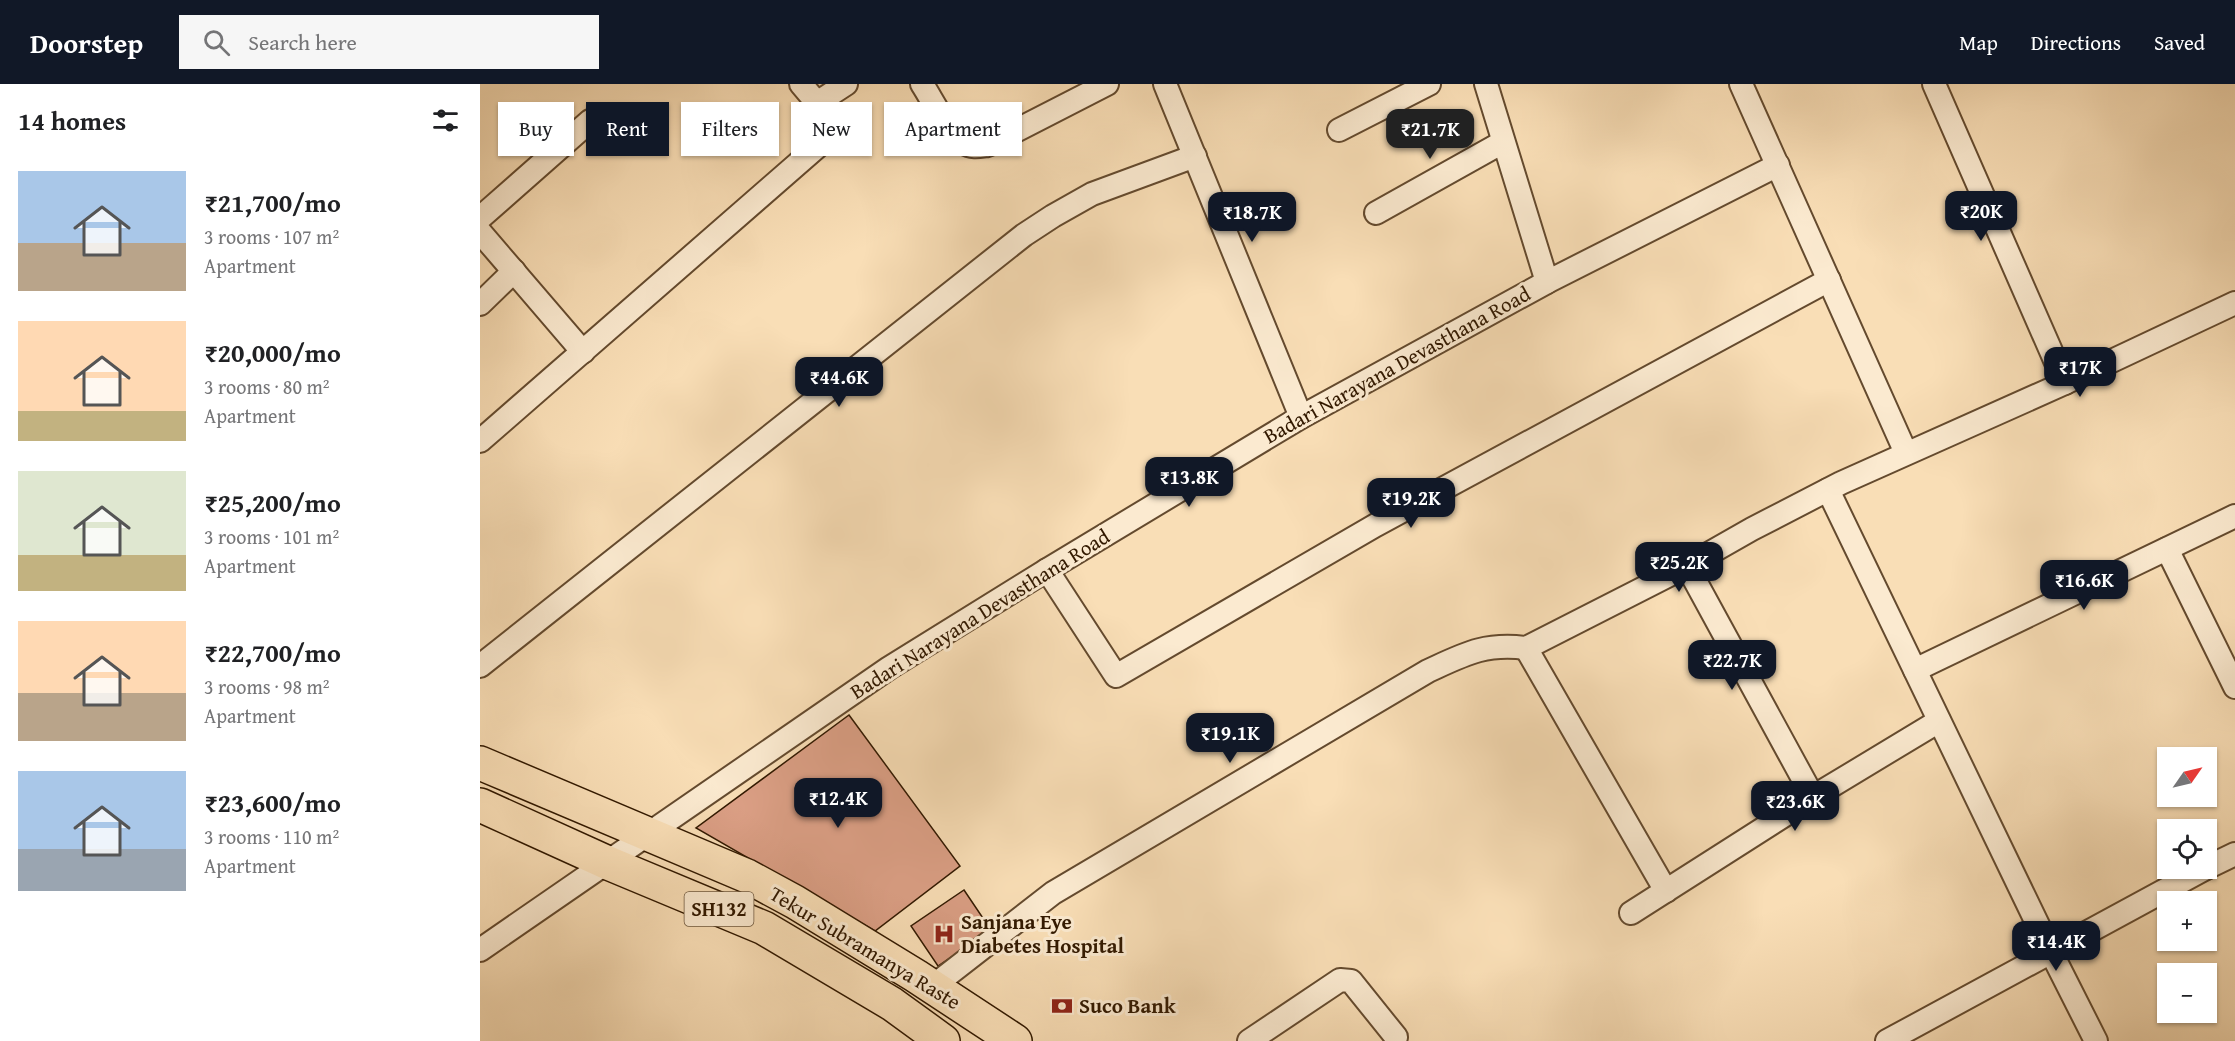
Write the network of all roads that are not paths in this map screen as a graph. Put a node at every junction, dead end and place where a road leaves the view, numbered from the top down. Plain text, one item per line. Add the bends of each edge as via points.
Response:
1 (801, 84) edge
2 (846, 84) edge
3 (922, 84) edge
4 (1107, 84) edge
5 (1429, 84) edge
6 (1486, 84) edge
7 (1741, 84) edge
8 (1934, 84) edge
9 (1168, 85) edge
10 (816, 102) edge
11 (819, 102) edge
12 (586, 125) edge
13 (1339, 130) dead end
14 (1503, 142) junction
15 (807, 156) edge
16 (1195, 156) junction
17 (1778, 165) junction
18 (1376, 213) dead end
19 (480, 218) edge
20 (480, 232) edge
21 (513, 271) junction
22 (1829, 280) junction
23 (1547, 282) junction
24 (2235, 303) edge
25 (480, 304) edge
26 (583, 352) junction
27 (2065, 383) junction
28 (1301, 417) junction
29 (480, 441) edge
30 (1906, 453) junction
31 (1828, 490) junction
32 (2235, 516) edge
33 (2168, 549) junction
34 (1687, 566) junction
35 (1047, 570) junction
36 (1526, 648) junction
37 (480, 666) edge
38 (1915, 670) junction
39 (2235, 687) edge
40 (1939, 721) junction
41 (480, 763) edge
42 (1813, 797) junction
43 (480, 805) edge
44 (646, 835) junction
45 (2235, 854) edge
46 (608, 863) junction
47 (2217, 863) edge
48 (2186, 879) edge
49 (1666, 891) junction
50 (1631, 913) dead end
51 (480, 950) edge
52 (2050, 952) junction
53 (932, 987) junction
54 (1396, 1037) dead end
55 (943, 1041) edge
56 (1015, 1041) edge
57 (1249, 1041) edge
58 (1887, 1041) edge
59 (2096, 1041) edge

1 - 10 street
2 - 11 street
3 - 4 street via 956,136 973,146 988,145
5 - 13 street
6 - 14 street
7 - 17 street
8 - 27 street
9 - 16 street
12 - 19 street
14 - 18 street
14 - 23 street
15 - 26 street
16 - 28 street
16 - 37 street via 1092,194 1024,235
17 - 22 street
17 - 23 street, Badari Narayana Devasthana Road
20 - 21 street
21 - 25 street
21 - 26 street
22 - 30 street
22 - 35 street via 1376,525 1116,676
23 - 28 street, Badari Narayana Devasthana Road
24 - 27 street
26 - 29 street
27 - 30 street
28 - 35 street, Badari Narayana Devasthana Road
30 - 31 street
31 - 34 street
31 - 38 street
32 - 33 street
33 - 38 street
33 - 39 street
34 - 36 street
34 - 42 street
35 - 44 street, Badari Narayana Devasthana Road via 889,668
36 - 49 street
36 - 53 street via 1502,645 1473,651 1428,671 1053,893
38 - 40 street
40 - 42 street
40 - 52 street
41 - 44 main road, Tekur Subramanya Raste / SH132
42 - 49 street
43 - 46 main road, SH132
44 - 46 street, Badari Narayana Devasthana Road
44 - 53 main road, Tekur Subramanya Raste / SH132 via 747,876
45 - 47 street
46 - 51 street, Badari Narayana Devasthana Road
46 - 55 main road, SH132 via 764,928 892,1004
48 - 52 street
49 - 50 street
52 - 58 street
52 - 59 street
53 - 56 main road, Tekur Subramanya Raste / SH132
54 - 57 street via 1351,981 1340,980

